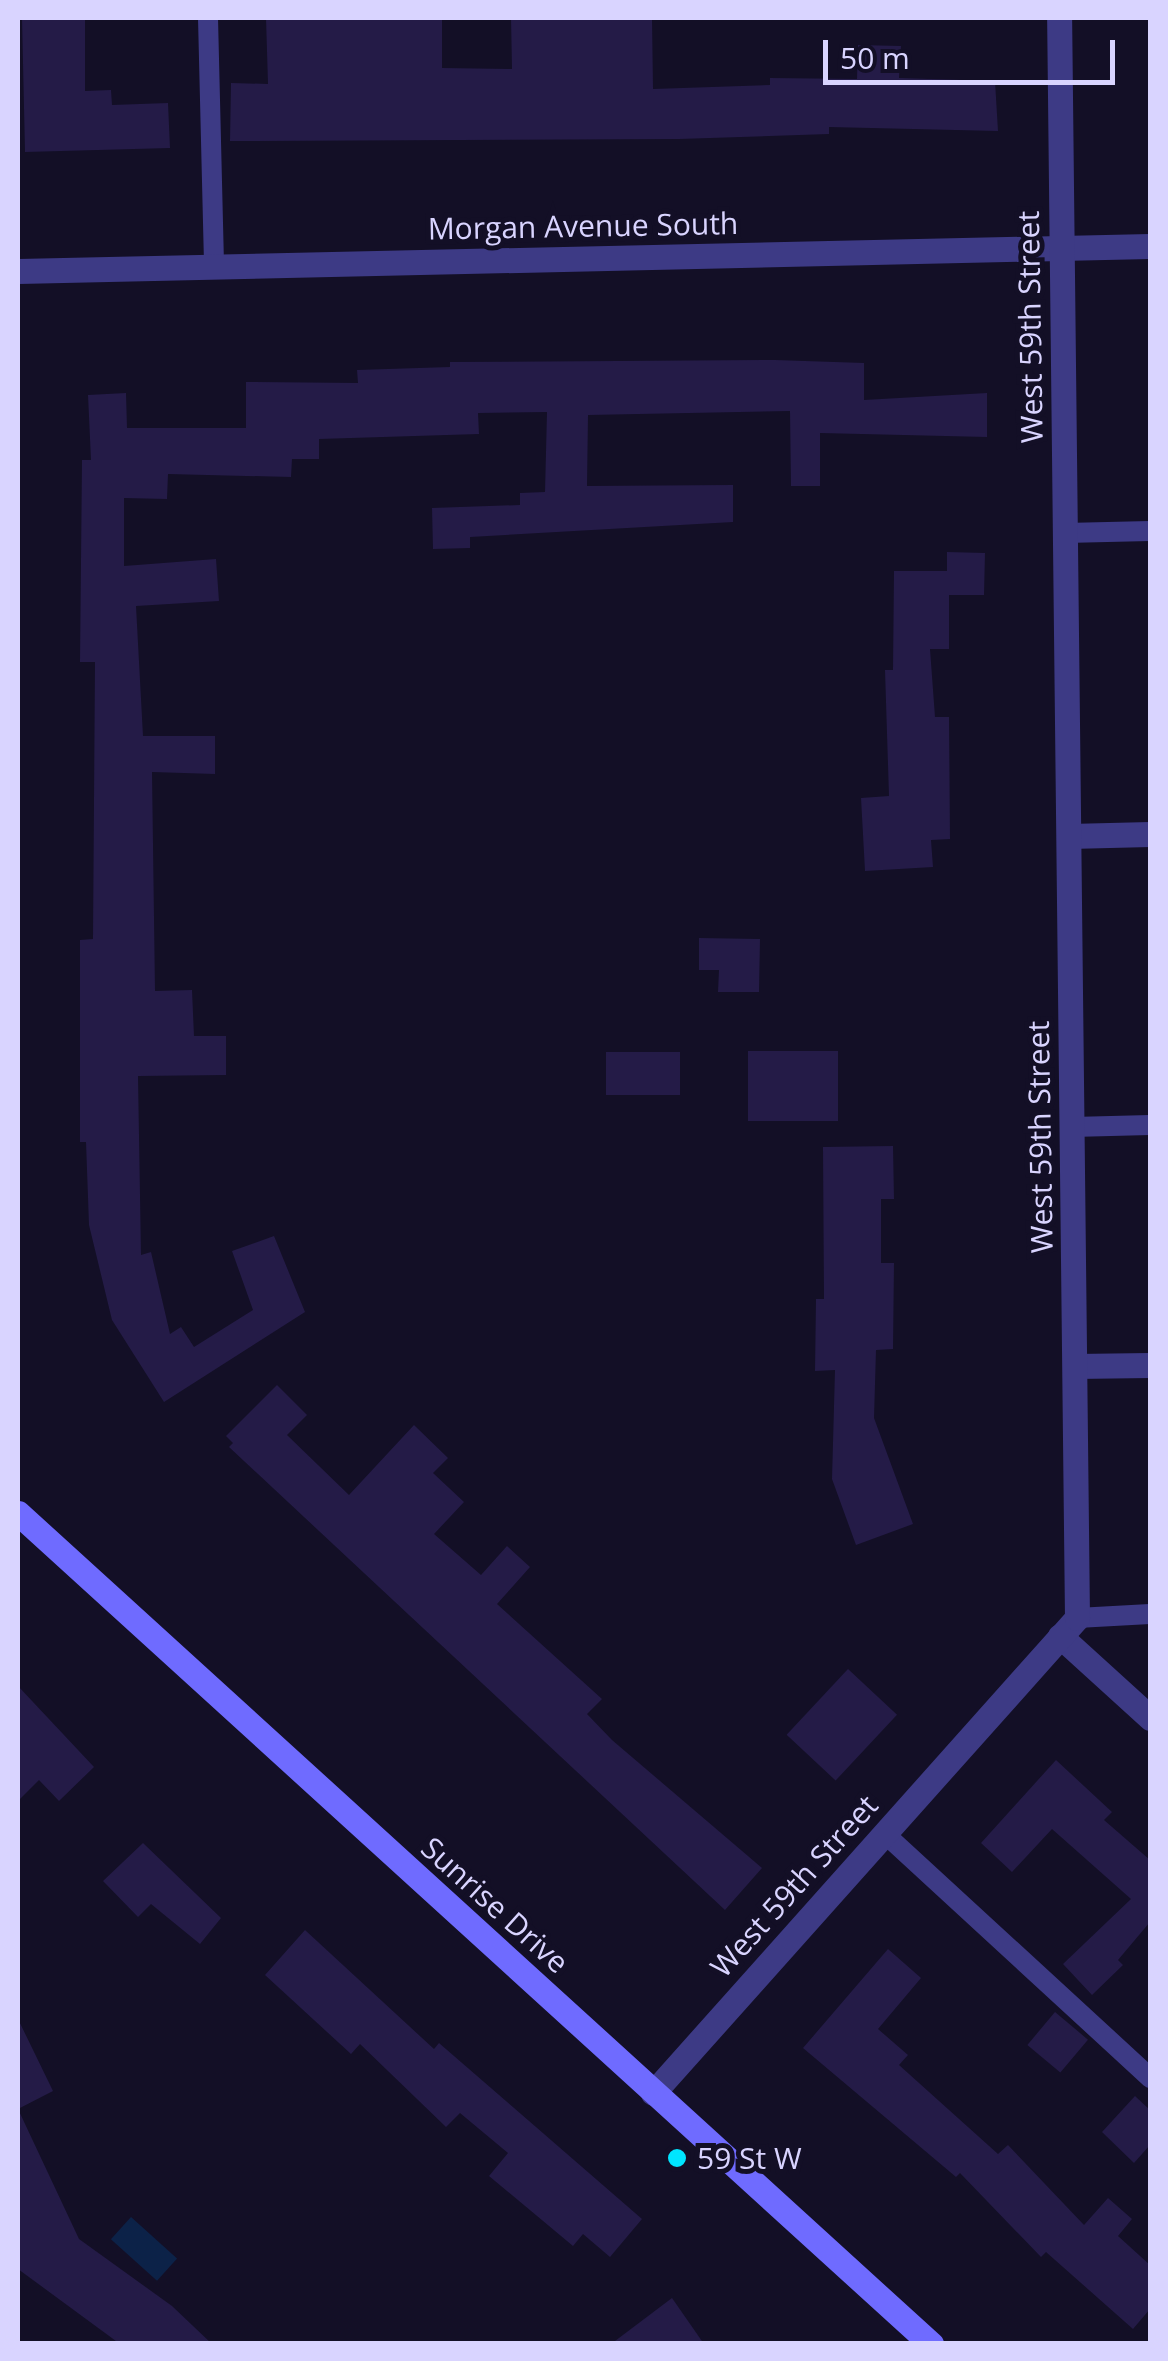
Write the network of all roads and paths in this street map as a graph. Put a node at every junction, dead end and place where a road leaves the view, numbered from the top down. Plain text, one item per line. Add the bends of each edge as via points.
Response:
1 (208, 18) edge
2 (1059, 18) edge
3 (1150, 246) edge
4 (1062, 248) junction
5 (214, 267) junction
6 (18, 271) edge
7 (1150, 532) edge
8 (1065, 533) junction
9 (1150, 834) edge
10 (1069, 836) junction
11 (1150, 1125) edge
12 (1072, 1126) junction
13 (1150, 1365) edge
14 (1075, 1366) junction
15 (18, 1513) edge
16 (1150, 1614) edge
17 (1068, 1627) junction
18 (1150, 1718) edge
19 (884, 1833) junction
20 (1150, 2078) edge
21 (653, 2093) junction
22 (931, 2344) edge

1 - 5 lane
2 - 4 street, West 59th Street
3 - 4 street, Morgan Avenue South
4 - 5 street, Morgan Avenue South
4 - 8 street, West 59th Street
5 - 6 street, Morgan Avenue South
7 - 8 lane
8 - 10 street, West 59th Street
9 - 10 street
10 - 12 street, West 59th Street
11 - 12 lane
12 - 14 street, West 59th Street
13 - 14 street
14 - 17 street, West 59th Street
15 - 21 street, Sunrise Drive
16 - 17 lane
17 - 18 street
17 - 19 street, West 59th Street
19 - 20 lane
19 - 21 street, West 59th Street
21 - 22 street, Sunrise Drive

